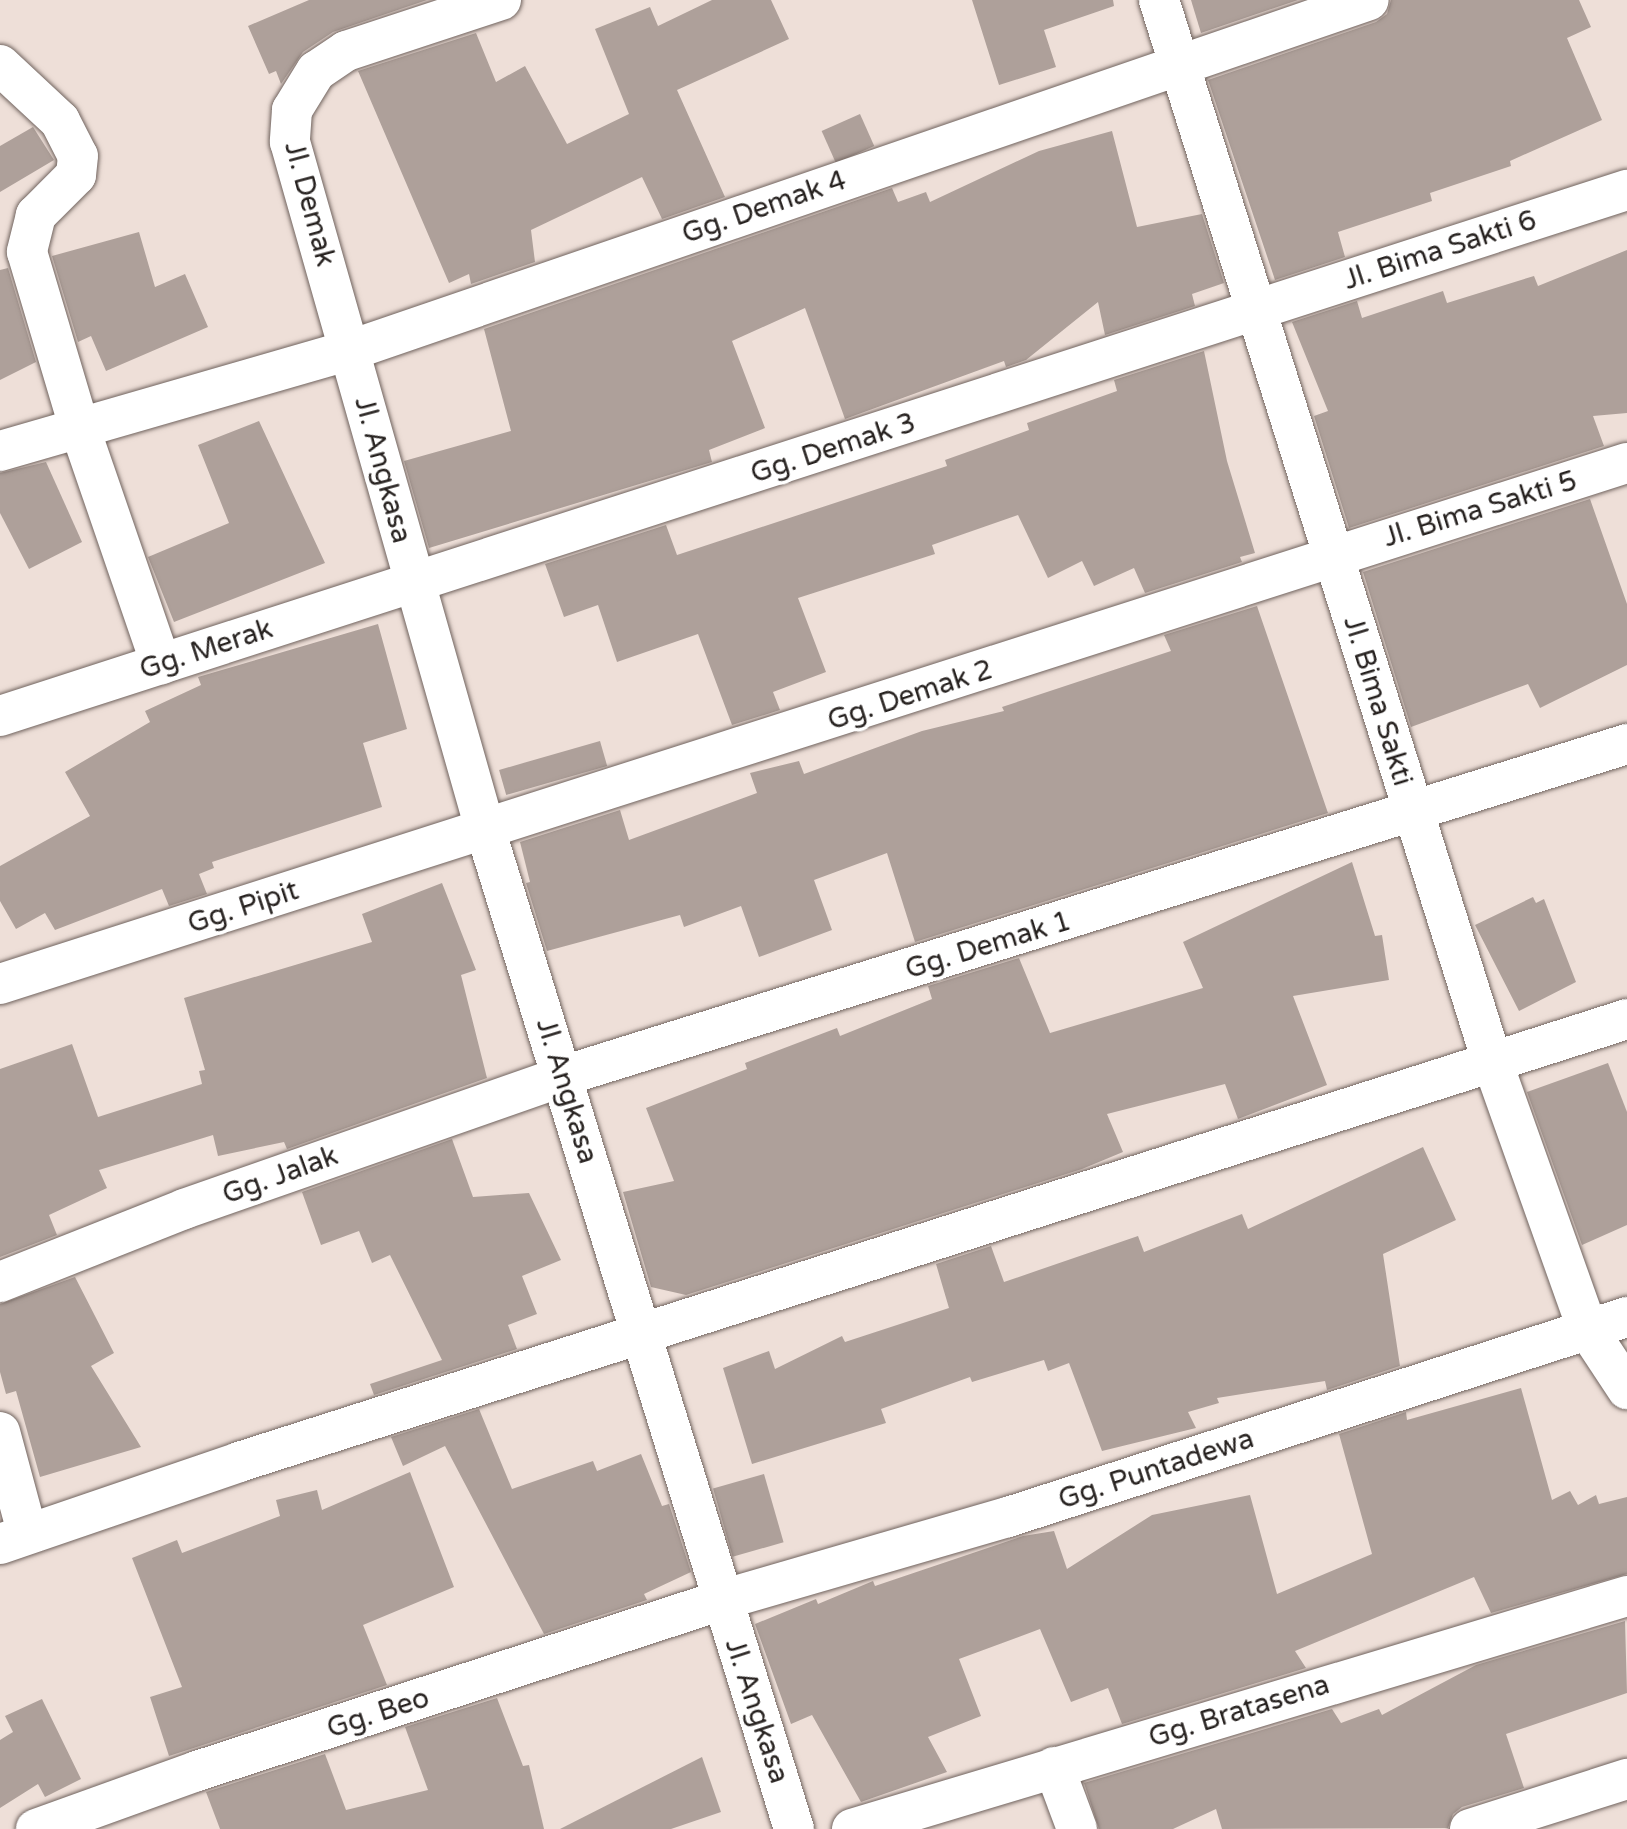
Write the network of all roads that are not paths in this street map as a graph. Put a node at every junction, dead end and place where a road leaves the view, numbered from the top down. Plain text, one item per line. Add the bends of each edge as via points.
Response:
1 (501, 0) edge
2 (1159, 0) edge
3 (1369, 0) edge
4 (1177, 63) junction
5 (0, 65) edge
6 (1627, 190) edge
7 (1252, 309) junction
8 (351, 350) junction
9 (79, 426) junction
10 (0, 451) edge
11 (1627, 463) edge
12 (1332, 555) junction
13 (414, 586) junction
14 (161, 664) junction
15 (0, 716) edge
16 (1627, 744) edge
17 (1414, 815) junction
18 (485, 829) junction
19 (0, 984) edge
20 (1627, 1019) edge
21 (1492, 1061) junction
22 (563, 1076) junction
23 (0, 1282) edge
24 (1627, 1317) edge
25 (1588, 1330) junction
26 (643, 1337) junction
27 (1627, 1389) edge
28 (0, 1432) edge
29 (14, 1538) edge
30 (1627, 1596) edge
31 (722, 1600) junction
32 (1054, 1767) junction
33 (1627, 1779) edge
34 (36, 1829) edge
35 (794, 1829) edge
36 (852, 1829) edge
37 (1077, 1829) edge
38 (1470, 1829) edge

1 - 8 street, Jl. Demak via 346,51 301,88 292,110 290,142
2 - 4 street, Jl. Bima Sakti
3 - 4 street, Gg. Demak 4
4 - 7 street, Jl. Bima Sakti
4 - 8 street, Gg. Demak 4
5 - 9 street via 60,121 78,156 76,175 36,215 27,252
6 - 7 street, Jl. Bima Sakti 6
7 - 12 street, Jl. Bima Sakti
7 - 13 street, Gg. Demak 3
8 - 9 street, Gg. Demak 4
8 - 13 street, Jl. Angkasa
9 - 10 street, Gg. Demak 4
9 - 14 street
11 - 12 street, Jl. Bima Sakti 5
12 - 17 street, Jl. Bima Sakti
12 - 18 street, Gg. Demak 2 via 858,713
13 - 14 street, Gg. Merak
13 - 18 street, Jl. Angkasa
14 - 15 street, Gg. Merak
16 - 17 street, Gg. Demak 1
17 - 21 street, Jl. Bima Sakti
17 - 22 street, Gg. Demak 1
18 - 19 street, Gg. Pipit
18 - 22 street, Jl. Angkasa
20 - 21 street
21 - 25 street, Jl. Bima Sakti
21 - 26 street
22 - 23 street, Gg. Jalak via 184,1209
22 - 26 street, Jl. Angkasa
24 - 25 street, Gg. Puntadewa
25 - 27 street, Jl. Bima Sakti
25 - 31 street, Gg. Puntadewa via 1008,1517
26 - 29 street
26 - 31 street, Jl. Angkasa
28 - 29 street
30 - 32 street, Gg. Bratasena
31 - 34 street, Gg. Beo via 197,1771
31 - 35 street, Jl. Angkasa
32 - 36 street, Gg. Bratasena
32 - 37 street
33 - 38 street

